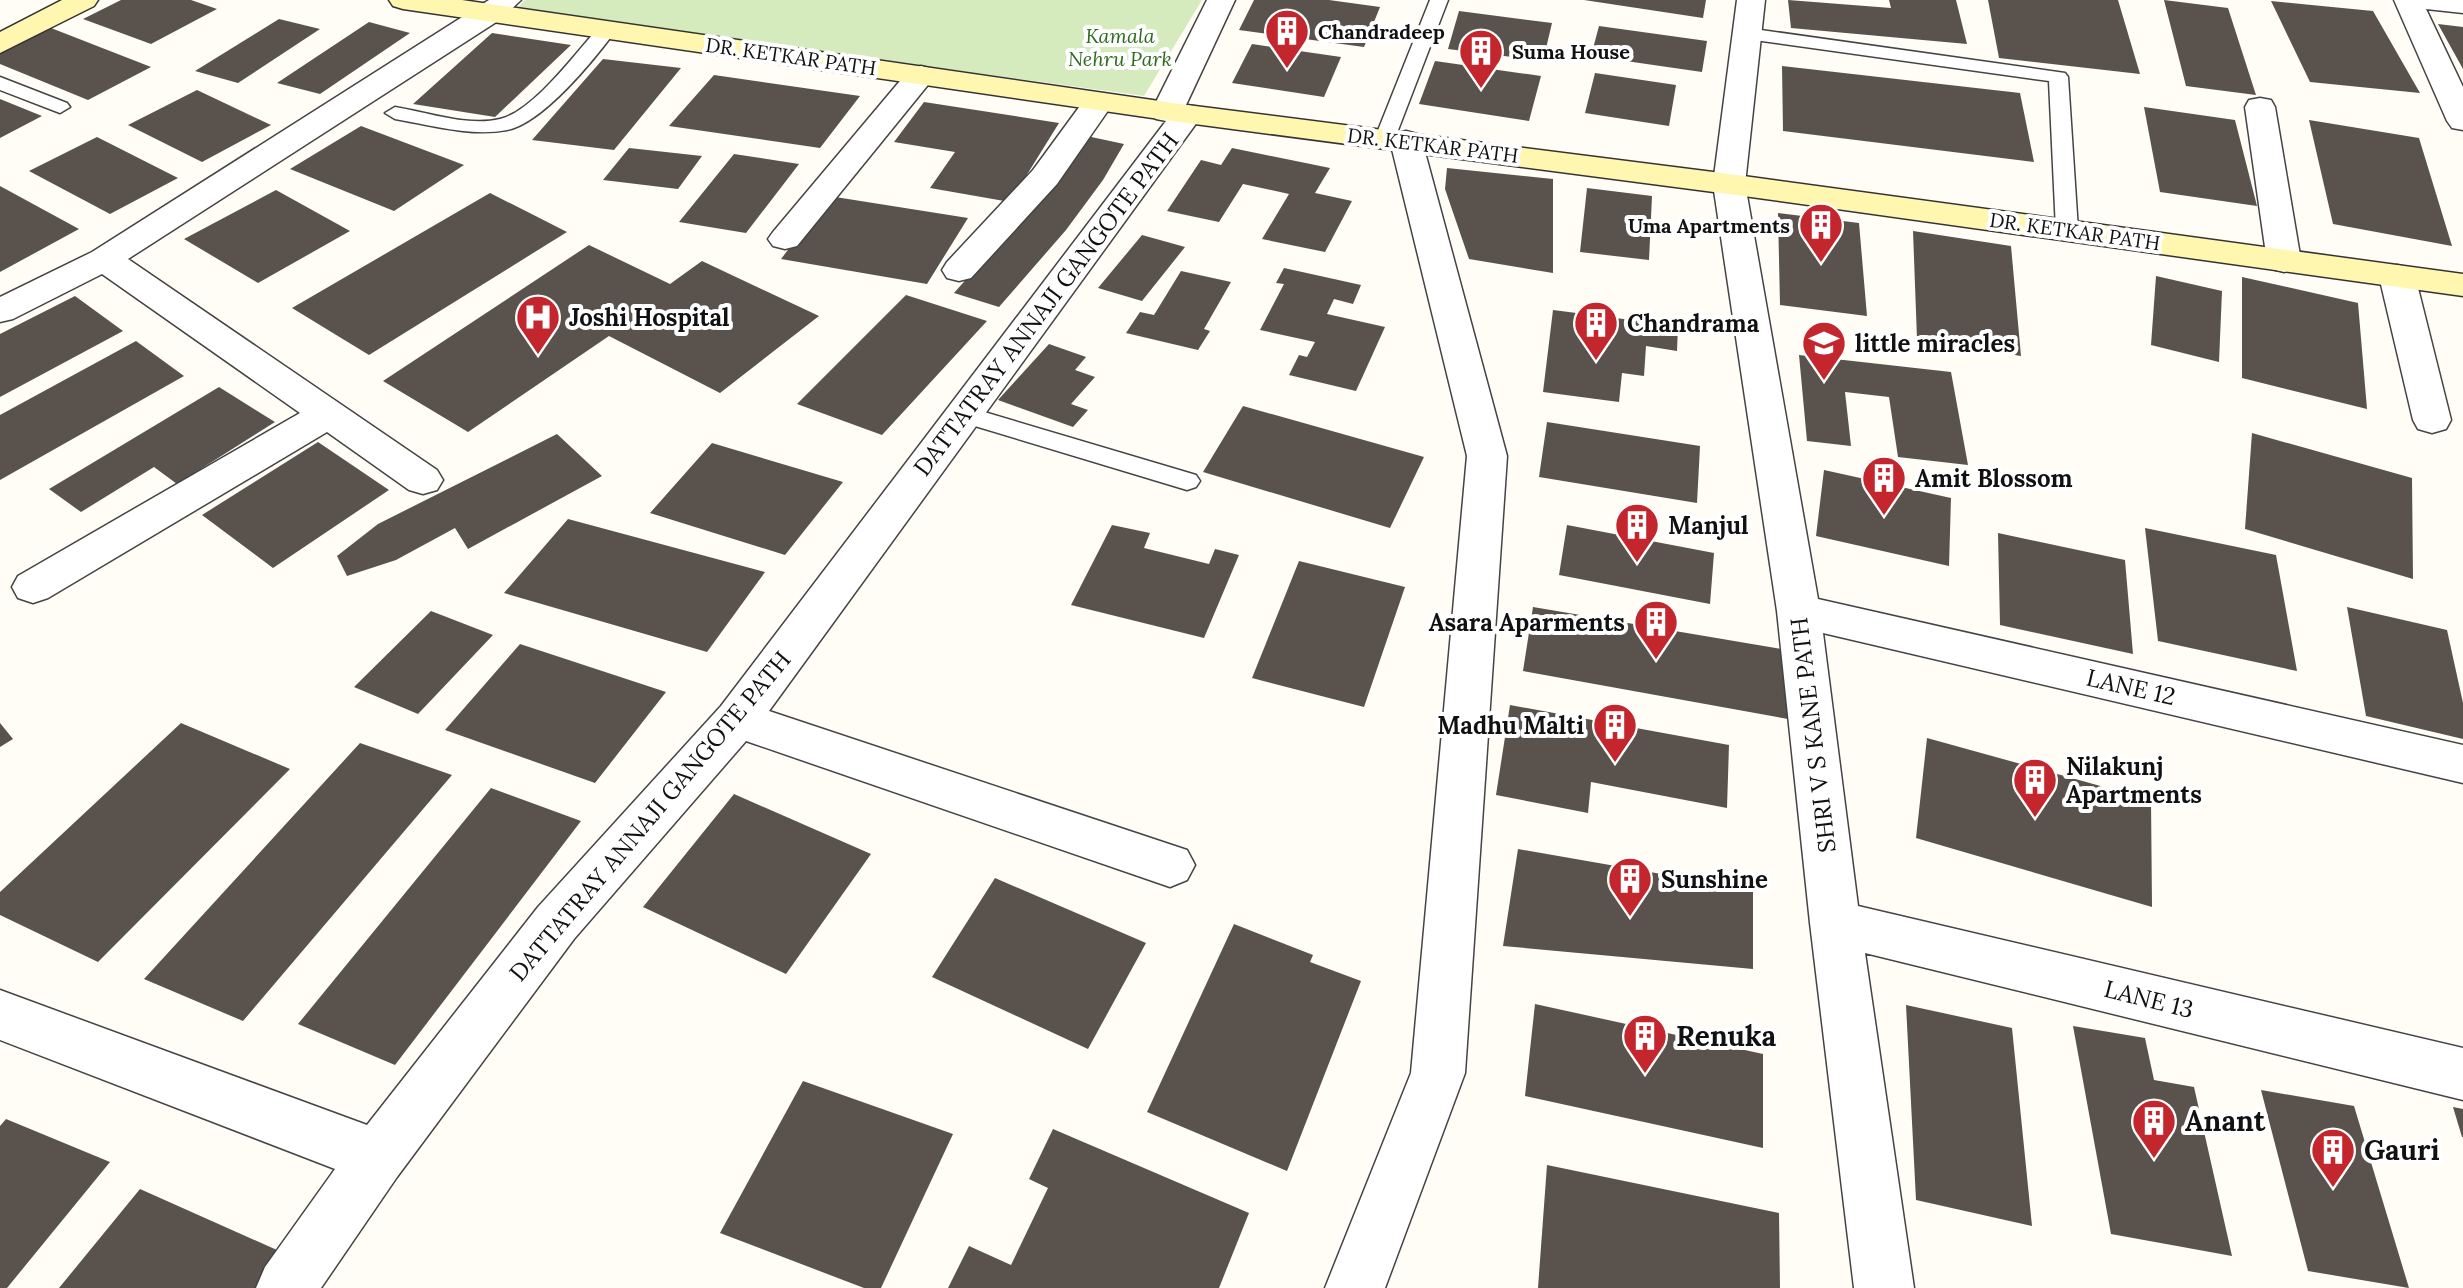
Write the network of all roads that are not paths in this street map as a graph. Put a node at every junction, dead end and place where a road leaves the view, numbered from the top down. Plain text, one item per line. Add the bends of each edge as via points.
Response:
1 (84, 0) edge
2 (403, 0) edge
3 (1221, 0) edge
4 (1439, 0) edge
5 (1751, 0) edge
6 (2408, 0) edge
7 (2424, 0) edge
8 (2463, 4) edge
9 (499, 7) edge
10 (607, 30) junction
11 (1747, 34) junction
12 (0, 44) edge
13 (921, 75) junction
14 (0, 83) edge
15 (1099, 102) junction
16 (60, 107) dead end
17 (2260, 107) dead end
18 (395, 113) dead end
19 (1177, 113) junction
20 (2463, 121) edge
21 (1395, 140) junction
22 (1729, 184) junction
23 (2067, 230) junction
24 (785, 239) dead end
25 (104, 259) junction
26 (2284, 261) junction
27 (959, 270) dead end
28 (2397, 276) junction
29 (2463, 285) edge
30 (0, 311) edge
31 (328, 414) junction
32 (964, 414) junction
33 (2432, 420) dead end
34 (423, 480) dead end
35 (1187, 481) dead end
36 (33, 587) dead end
37 (1799, 611) junction
38 (737, 719) junction
39 (2463, 764) edge
40 (1170, 865) dead end
41 (1835, 923) junction
42 (0, 1015) edge
43 (2463, 1074) edge
44 (377, 1157) junction
45 (286, 1288) edge
46 (1355, 1288) edge
47 (1884, 1288) edge

1 - 12 street
2 - 9 street, DR. KETKAR PATH
3 - 19 street, DATTATRAY ANNAJI GANGOTE PATH
4 - 21 lane
5 - 11 street, SHRI V S KANE PATH
6 - 20 street
7 - 8 street
9 - 10 street, DR. KETKAR PATH
9 - 25 street
10 - 13 street, DR. KETKAR PATH
10 - 18 lane via 536,105 507,125
11 - 22 street, SHRI V S KANE PATH
11 - 23 lane via 2058,77
13 - 15 street, DR. KETKAR PATH
13 - 24 street
14 - 16 lane
15 - 19 street, DR. KETKAR PATH
15 - 27 street via 1045,177
17 - 26 street
19 - 21 street, DR. KETKAR PATH
19 - 32 street, DATTATRAY ANNAJI GANGOTE PATH
21 - 22 street, DR. KETKAR PATH
21 - 46 street via 1487,456 1438,1073
22 - 23 street, DR. KETKAR PATH
22 - 37 street, SHRI V S KANE PATH
23 - 26 street, DR. KETKAR PATH
25 - 30 street
25 - 31 street
26 - 28 street, DR. KETKAR PATH
28 - 29 street, DR. KETKAR PATH
28 - 33 street
31 - 34 street
31 - 36 street
32 - 35 lane
32 - 38 street, DATTATRAY ANNAJI GANGOTE PATH
37 - 39 street, LANE 12
37 - 41 street, SHRI V S KANE PATH
38 - 40 street
38 - 44 street, DATTATRAY ANNAJI GANGOTE PATH via 556,923
41 - 43 street, LANE 13
41 - 47 street, SHRI V S KANE PATH
42 - 44 street
44 - 45 street, DATTATRAY ANNAJI GANGOTE PATH

